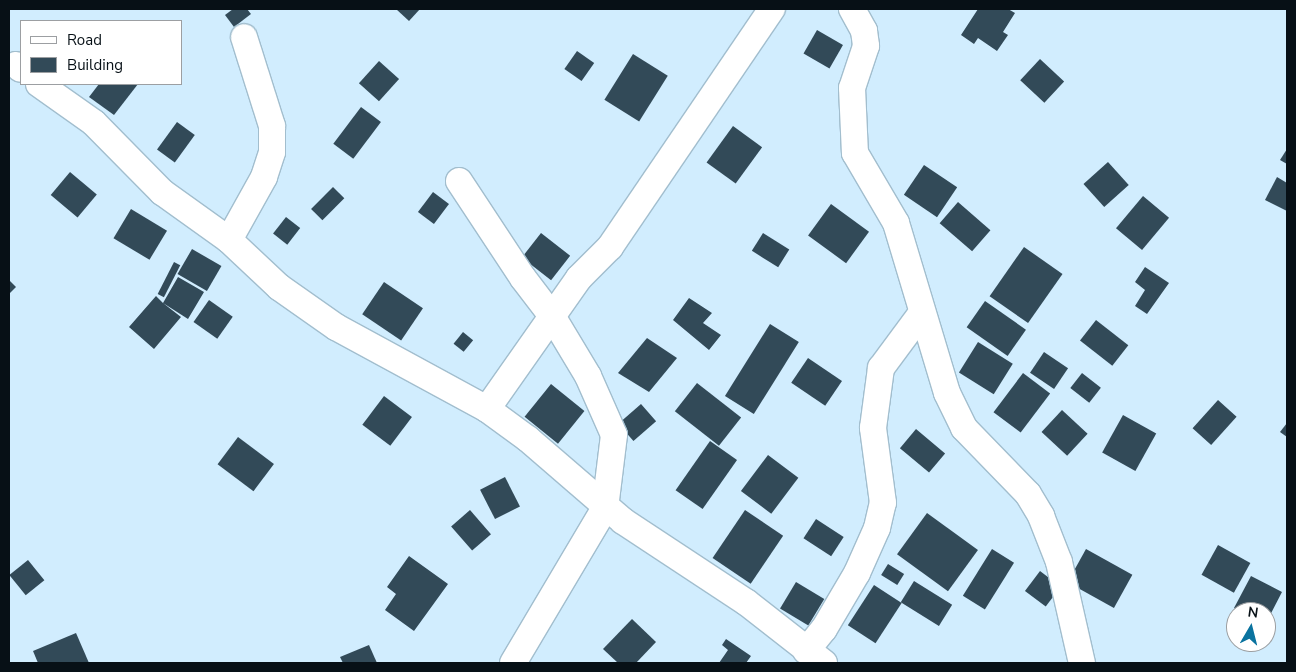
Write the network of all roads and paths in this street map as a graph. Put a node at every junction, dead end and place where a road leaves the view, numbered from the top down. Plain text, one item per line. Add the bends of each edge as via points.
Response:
1 (772, 9) edge
2 (852, 9) edge
3 (244, 37) dead end
4 (40, 85) edge
5 (459, 181) dead end
6 (229, 240) junction
7 (921, 314) junction
8 (552, 316) junction
9 (487, 410) junction
10 (605, 508) junction
11 (815, 657) edge
12 (513, 663) edge
13 (1082, 663) edge

1 - 8 street via 610,247 580,278
2 - 7 street via 864,31 866,46 852,88 855,153 896,223
3 - 6 street via 272,126 272,152 264,177
4 - 6 street via 94,123 162,192
5 - 8 street
6 - 9 street via 279,287 336,327
7 - 11 street via 881,368 873,428 883,503 877,528 857,573 824,629
7 - 13 street via 946,393 964,428 1028,494 1042,516 1059,562
8 - 9 street
8 - 10 street via 588,376 614,435
9 - 10 street via 528,439
10 - 11 street via 746,602
10 - 12 street

